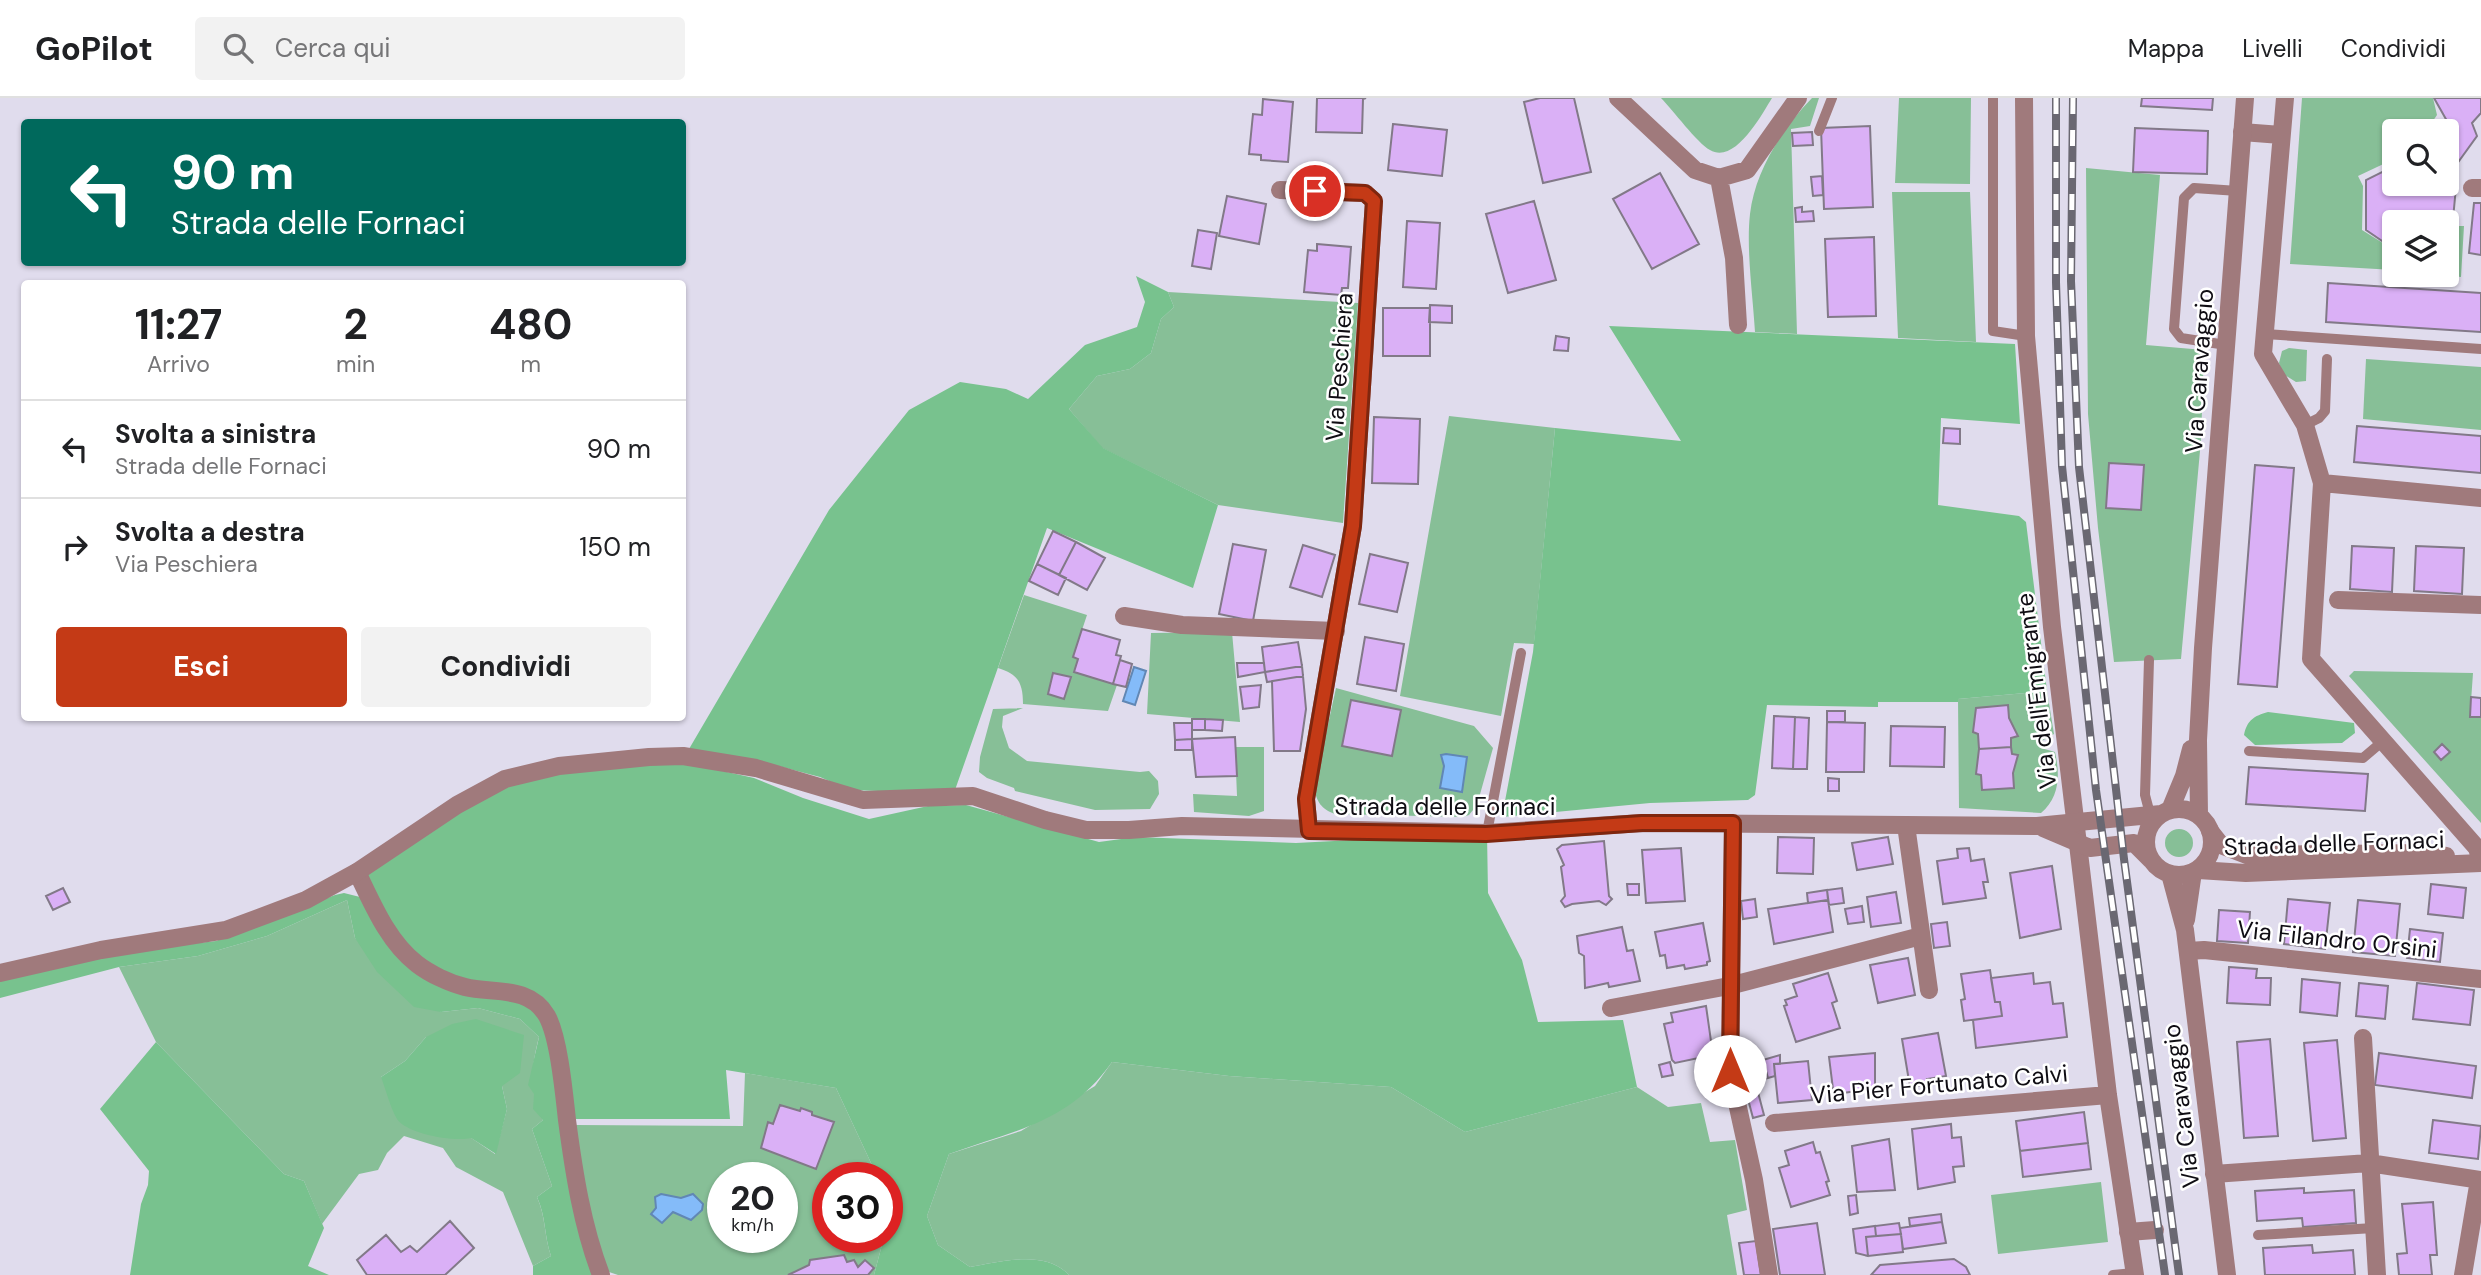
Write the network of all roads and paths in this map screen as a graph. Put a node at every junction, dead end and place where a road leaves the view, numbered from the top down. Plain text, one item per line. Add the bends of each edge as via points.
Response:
1 (1618, 98) edge
2 (1798, 98) edge
3 (1832, 98) edge
4 (1993, 98) edge
5 (2024, 98) edge
6 (2245, 98) edge
7 (2285, 98) edge
8 (1819, 131) dead end
9 (2242, 132) junction
10 (2281, 135) junction
11 (1719, 178) junction
12 (1280, 190) dead end
13 (2238, 191) junction
14 (1738, 326) dead end
15 (2265, 334) junction
16 (2026, 336) junction
17 (2226, 345) junction
18 (2481, 349) edge
19 (2327, 359) dead end
20 (2305, 425) junction
21 (2322, 484) junction
22 (2481, 498) edge
23 (2338, 600) dead end
24 (2481, 605) edge
25 (1124, 616) dead end
26 (1336, 631) junction
27 (2203, 648) junction
28 (1521, 653) dead end
29 (2149, 660) dead end
30 (2383, 741) junction
31 (2249, 751) dead end
32 (2160, 813) junction
33 (2199, 816) junction
34 (2076, 821) junction
35 (1733, 823) junction
36 (1906, 825) junction
37 (2037, 826) junction
38 (1309, 831) junction
39 (2210, 831) junction
40 (1486, 834) junction
41 (2079, 843) junction
42 (2151, 860) junction
43 (2478, 862) edge
44 (2195, 871) junction
45 (357, 872) junction
46 (2170, 874) junction
47 (2185, 930) junction
48 (1921, 936) junction
49 (2188, 951) junction
50 (0, 973) edge
51 (2481, 979) edge
52 (1729, 986) junction
53 (1929, 990) dead end
54 (1611, 1008) dead end
55 (2362, 1038) dead end
56 (2108, 1095) junction
57 (1774, 1123) dead end
58 (2368, 1163) junction
59 (2214, 1174) junction
60 (2480, 1180) edge
61 (2374, 1228) junction
62 (2155, 1230) dead end
63 (2129, 1232) junction
64 (2258, 1235) dead end
65 (2474, 1257) edge
66 (2134, 1274) edge
67 (601, 1275) edge
68 (1769, 1275) edge
69 (2113, 1275) edge
70 (2227, 1275) edge
71 (2377, 1275) edge
72 (2463, 1275) edge

1 - 11 street via 1695,170
2 - 11 street via 1747,170
3 - 8 lane
4 - 16 lane via 1993,331
5 - 16 street, Via dell'Emigrante
6 - 9 street, Via Caravaggio
7 - 10 street
9 - 10 street
9 - 13 street, Via Caravaggio
10 - 15 street
11 - 14 street via 1734,258
12 - 26 street, Via Peschiera via 1365,193 1374,201 1353,526
13 - 17 street, Via Caravaggio
13 - 17 lane via 2194,188 2184,198 2174,329 2181,338
15 - 18 lane
15 - 20 street via 2263,354
16 - 34 street, Via dell'Emigrante via 2052,627
17 - 27 street, Via Caravaggio
19 - 20 lane via 2325,411
20 - 21 street
21 - 22 street
21 - 30 street via 2311,659
23 - 24 street
25 - 26 street via 1182,625
26 - 38 street, Via Peschiera via 1306,799
27 - 32 street, Via Caravaggio via 2185,776
27 - 33 street, Via Caravaggio
28 - 40 lane
29 - 32 lane via 2145,795
30 - 31 lane via 2363,758
30 - 43 street via 2477,848
32 - 33 street via 2180,809
32 - 34 street, Strada delle Fornaci
32 - 42 street via 2146,837
33 - 39 street
34 - 37 street, Strada delle Fornaci
34 - 41 street, Via dell'Emigrante
35 - 36 street, Strada delle Fornaci
35 - 40 street, Strada delle Fornaci via 1642,823
35 - 52 street
36 - 37 street, Strada delle Fornaci
36 - 48 street
37 - 41 street, Strada delle Fornaci
38 - 40 street, Strada delle Fornaci
38 - 45 street, Strada delle Fornaci via 1181,826 1086,830 972,796 863,800 756,768 671,756 559,766 505,779 457,805
39 - 43 street, Strada delle Fornaci via 2221,845 2247,855 2424,853
39 - 44 street via 2211,853
41 - 42 street, Strada delle Fornaci via 2090,848 2134,844
41 - 56 street, Via dell'Emigrante
42 - 46 street
43 - 44 street, Strada delle Fornaci via 2246,873
44 - 46 street
44 - 47 street, Via Caravaggio
45 - 50 street, Strada delle Fornaci via 306,900 226,930 101,950
45 - 67 street via 390,935 416,964 465,987 514,992 533,1001 547,1016 560,1065 586,1237
46 - 47 street, Via Caravaggio
47 - 49 street, Via Caravaggio
48 - 52 street
48 - 53 street
49 - 51 street, Via Filandro Orsini
49 - 59 street, Via Caravaggio
52 - 54 street
52 - 68 street via 1730,1071
55 - 58 street
56 - 57 street, Via Pier Fortunato Calvi
56 - 63 street, Via dell'Emigrante
58 - 59 street
58 - 60 street
58 - 61 street
59 - 70 street, Via Caravaggio
60 - 65 street
61 - 64 lane
61 - 71 street
62 - 63 street
63 - 66 street, Via dell'Emigrante
65 - 72 street
66 - 69 lane

